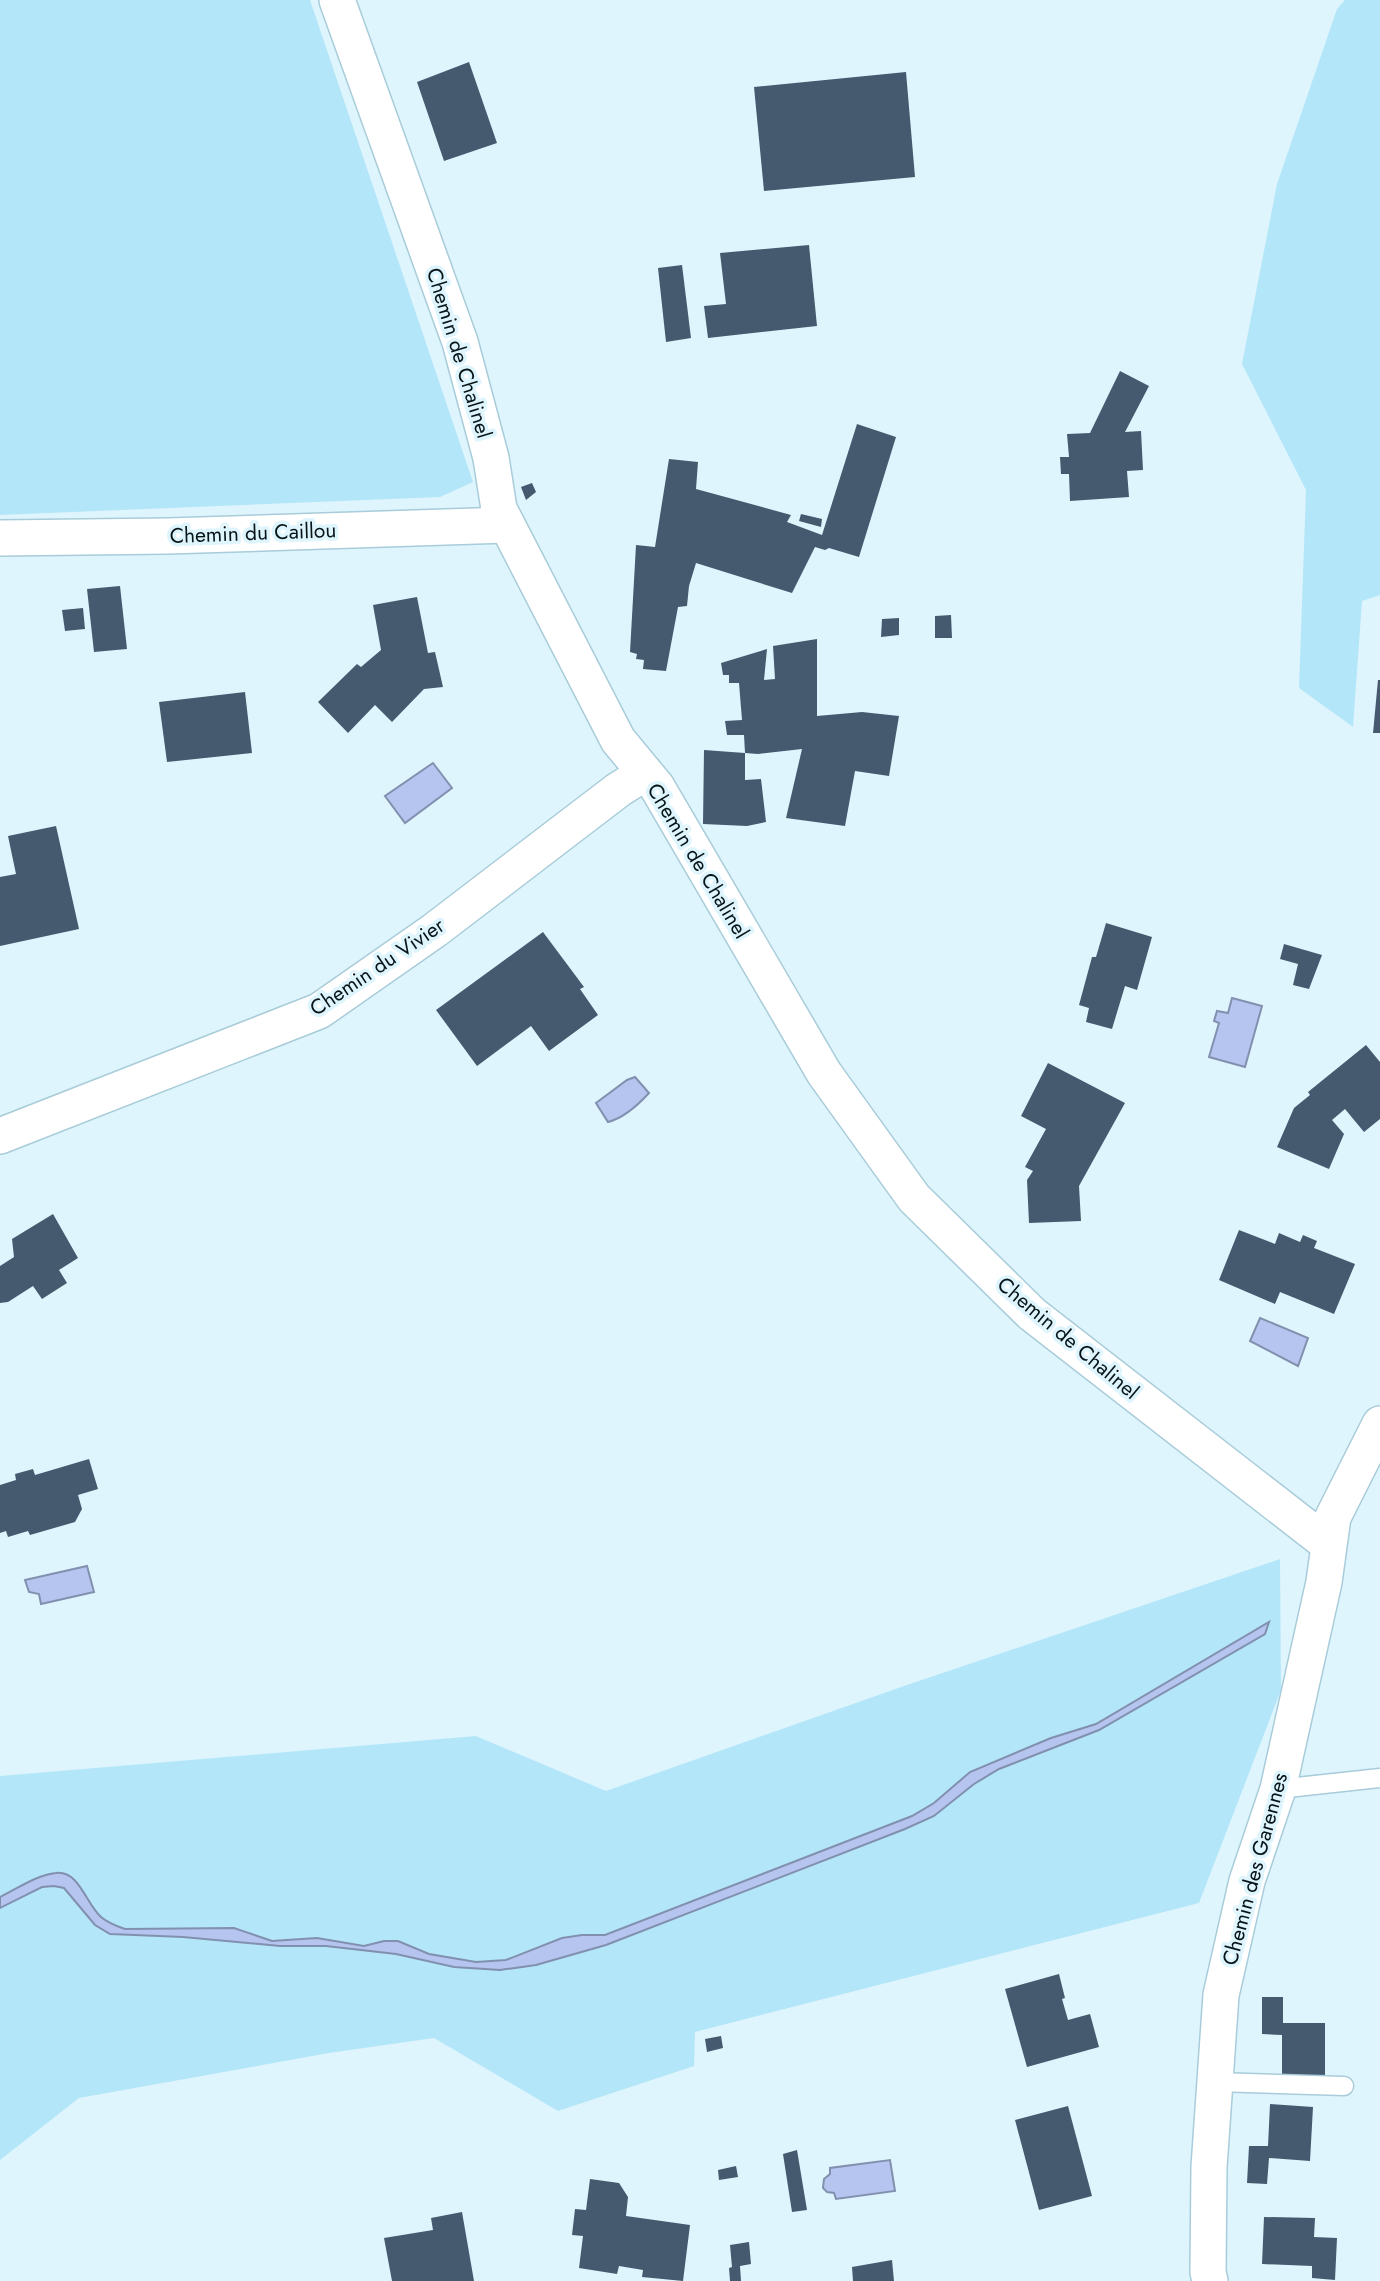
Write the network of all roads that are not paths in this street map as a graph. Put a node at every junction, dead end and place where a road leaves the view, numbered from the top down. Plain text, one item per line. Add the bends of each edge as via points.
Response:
1 (337, 0) edge
2 (507, 525) junction
3 (0, 538) edge
4 (645, 773) junction
5 (0, 1136) edge
6 (1380, 1424) edge
7 (1328, 1544) junction
8 (1380, 1778) edge
9 (1278, 1789) junction
10 (1214, 2082) junction
11 (1344, 2087) dead end
12 (1210, 2281) edge

1 - 2 street, Chemin de Chalinel via 460,342 491,458 499,509
2 - 3 street, Chemin du Caillou
2 - 4 street, Chemin de Chalinel via 618,740
4 - 5 street, Chemin du Vivier via 319,1011
4 - 7 street, Chemin de Chalinel via 824,1073 914,1198 1032,1314
6 - 7 street, Chemin des Garennes via 1334,1517
7 - 9 street, Chemin des Garennes via 1324,1582
8 - 9 lane
9 - 10 street, Chemin des Garennes via 1247,1881 1221,1995
10 - 11 lane
10 - 12 street, Chemin des Garennes

